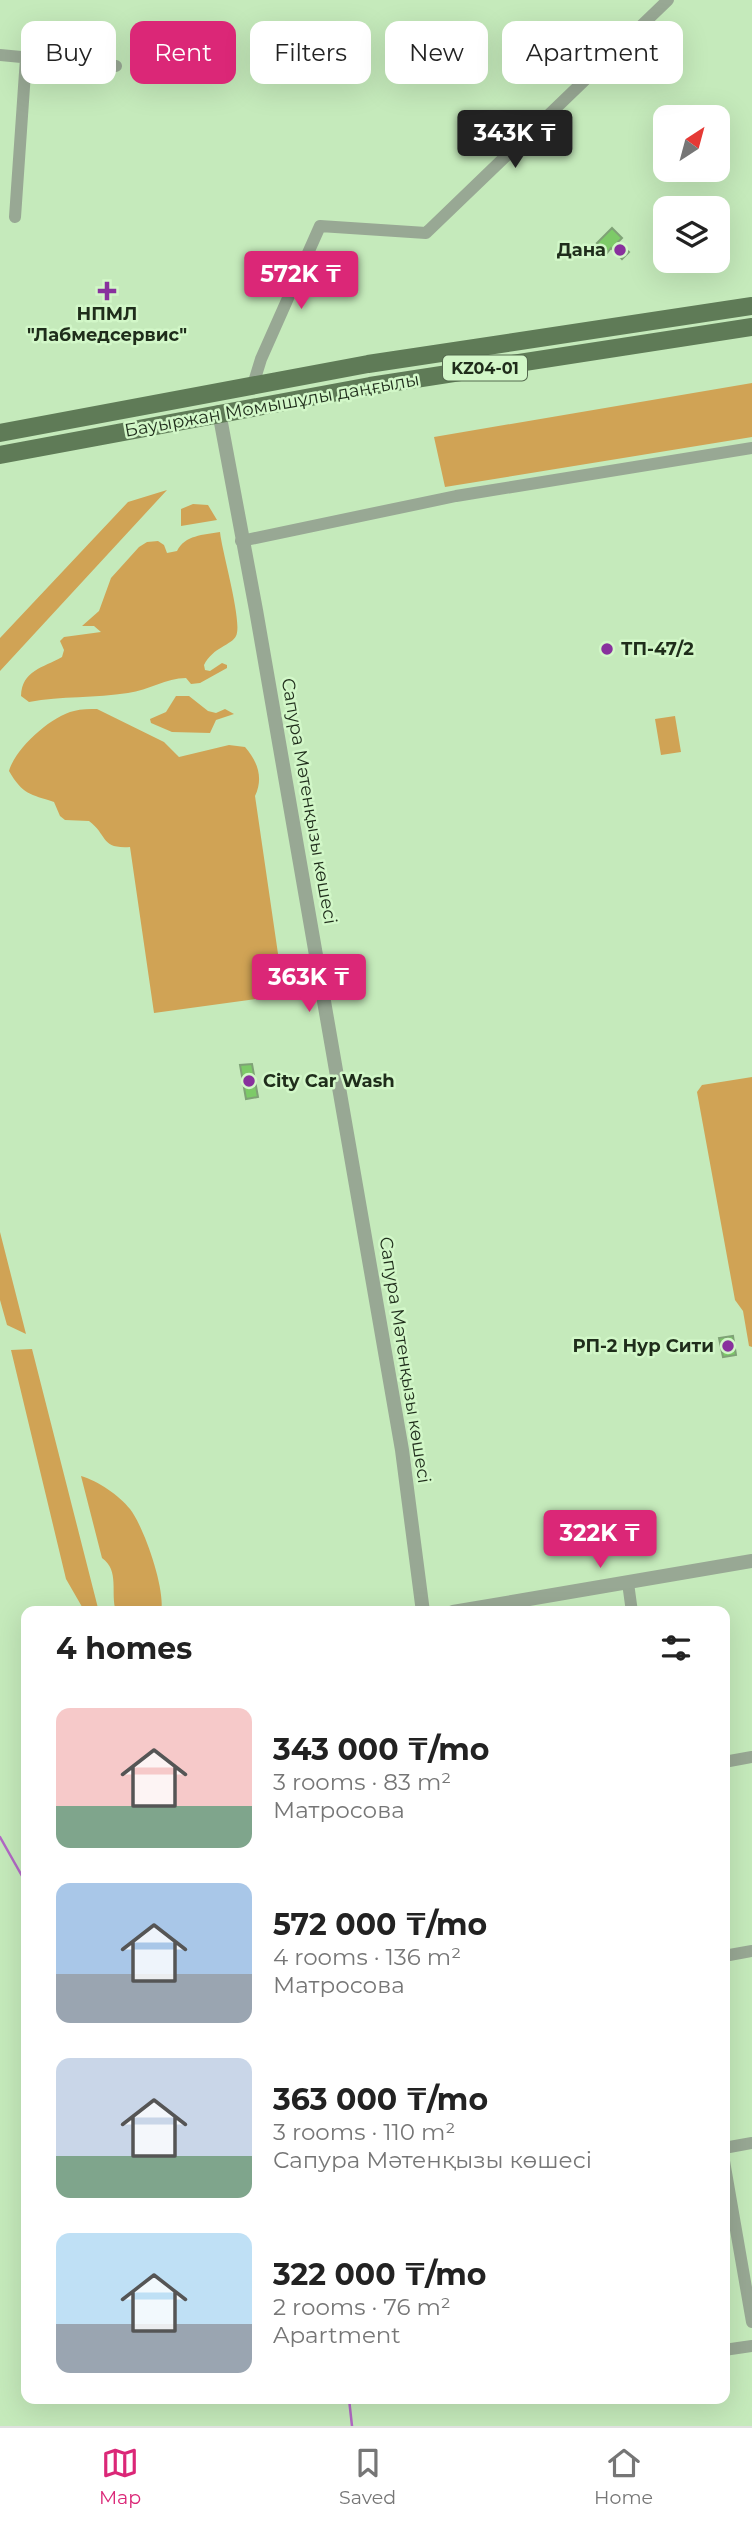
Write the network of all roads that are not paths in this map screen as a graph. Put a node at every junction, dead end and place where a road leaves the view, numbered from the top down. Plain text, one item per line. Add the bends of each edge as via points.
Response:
1 (668, 0) edge
2 (0, 55) edge
3 (21, 57) edge
4 (24, 84) edge
5 (15, 217) dead end
6 (752, 306) edge
7 (752, 327) edge
8 (368, 364) junction
9 (253, 385) junction
10 (370, 386) junction
11 (215, 391) junction
12 (219, 412) junction
13 (0, 433) edge
14 (752, 448) edge
15 (0, 455) edge
16 (242, 541) junction
17 (752, 1561) edge
18 (628, 1583) junction
19 (423, 1606) edge
20 (489, 1606) edge
21 (631, 1606) edge
22 (752, 1757) edge
23 (730, 1761) edge
24 (752, 1951) edge
25 (730, 1955) edge
26 (752, 2143) edge
27 (730, 2147) edge
28 (730, 2196) edge
29 (752, 2322) edge
30 (752, 2346) edge
31 (730, 2349) edge

1 - 9 street via 426,233 320,226
2 - 3 street
4 - 5 street
6 - 8 main road, Бауыржан Момышұлы даңғылы / KZ04-01
7 - 10 main road, Бауыржан Момышұлы даңғылы / KZ04-01
8 - 9 main road, Бауыржан Момышұлы даңғылы / KZ04-01
8 - 10 main road
9 - 11 main road, Бауыржан Момышұлы даңғылы / KZ04-01
10 - 12 main road, Бауыржан Момышұлы даңғылы / KZ04-01
11 - 12 main road
11 - 13 main road, Бауыржан Момышұлы даңғылы / KZ04-01
12 - 15 main road, Бауыржан Момышұлы даңғылы / KZ04-01
12 - 16 street, Сапура Мәтенқызы көшесі
14 - 16 street via 456,496
16 - 19 street, Сапура Мәтенқызы көшесі via 400,1437
17 - 18 street
18 - 20 street
18 - 21 street
22 - 23 street
24 - 25 street
26 - 27 street
28 - 29 street
30 - 31 street

